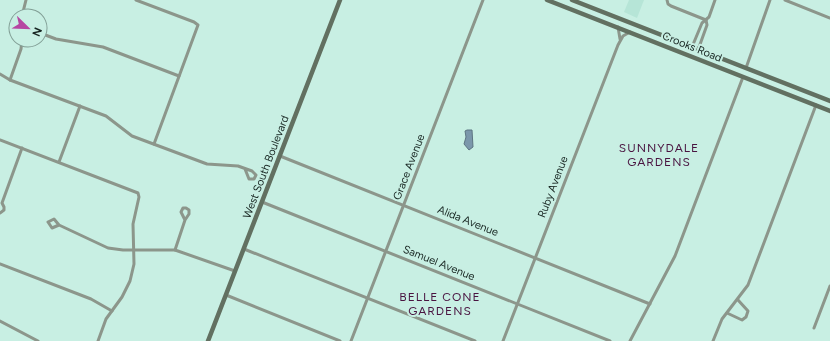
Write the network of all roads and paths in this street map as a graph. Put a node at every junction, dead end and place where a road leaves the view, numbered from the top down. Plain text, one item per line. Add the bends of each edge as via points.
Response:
1 (136, 0) edge
2 (340, 0) edge
3 (483, 0) edge
4 (547, 0) edge
5 (572, 0) edge
6 (667, 0) edge
7 (715, 0) edge
8 (770, 0) edge
9 (785, 0) edge
10 (830, 18) edge
11 (706, 20) junction
12 (628, 22) junction
13 (618, 27) junction
14 (630, 32) junction
15 (48, 36) edge
16 (620, 40) junction
17 (679, 42) junction
18 (692, 47) junction
19 (21, 48) edge
20 (671, 48) junction
21 (698, 50) junction
22 (746, 68) junction
23 (0, 74) edge
24 (180, 76) junction
25 (743, 77) junction
26 (10, 80) junction
27 (781, 82) junction
28 (773, 88) junction
29 (823, 98) junction
30 (830, 101) edge
31 (816, 105) junction
32 (80, 106) junction
33 (830, 111) edge
34 (0, 140) edge
35 (154, 144) junction
36 (22, 148) junction
37 (280, 156) junction
38 (58, 162) junction
39 (244, 169) dead end
40 (262, 202) junction
41 (1, 203) edge
42 (404, 205) junction
43 (0, 213) edge
44 (185, 220) dead end
45 (59, 225) dead end
46 (244, 249) junction
47 (133, 250) junction
48 (175, 250) junction
49 (386, 252) junction
50 (536, 258) junction
51 (0, 264) edge
52 (235, 271) junction
53 (830, 286) edge
54 (226, 295) junction
55 (368, 298) junction
56 (738, 300) junction
57 (518, 304) junction
58 (650, 304) junction
59 (112, 311) junction
60 (727, 313) junction
61 (0, 321) edge
62 (814, 328) dead end
63 (38, 341) edge
64 (98, 341) edge
65 (208, 341) edge
66 (340, 341) edge
67 (351, 341) edge
68 (475, 341) edge
69 (503, 341) edge
70 (610, 341) edge
71 (630, 341) edge
72 (713, 341) edge

1 - 24 street via 198,25
2 - 37 main road, West South Boulevard
3 - 42 street, Grace Avenue
4 - 13 main road, Crooks Road
5 - 12 main road, Crooks Road
6 - 11 street via 671,6
7 - 11 street
8 - 22 street
9 - 10 street
11 - 18 street via 702,23
11 - 21 street via 707,25
12 - 13 main road
12 - 17 main road, Crooks Road
13 - 14 main road, Crooks Road
13 - 16 street, Ruby Avenue
14 - 16 street
14 - 20 main road, Crooks Road
15 - 24 street via 103,47
16 - 50 street, Ruby Avenue
17 - 18 main road, Crooks Road
17 - 20 main road via 672,43
18 - 21 main road, Crooks Road
19 - 26 street
20 - 25 main road, Crooks Road
21 - 22 main road, Crooks Road
22 - 27 main road, Crooks Road
23 - 26 street
24 - 35 street
25 - 28 main road, Crooks Road
25 - 58 street via 680,244
26 - 32 street
27 - 28 main road via 779,87
27 - 29 main road, Crooks Road
28 - 31 main road, Crooks Road
29 - 30 main road, Crooks Road
29 - 31 main road via 818,99
31 - 33 main road, Crooks Road
31 - 56 street via 748,285
32 - 35 street via 106,116 129,134
32 - 38 street
34 - 36 street
35 - 39 street via 206,164
36 - 38 street
36 - 41 street
37 - 40 main road, West South Boulevard
37 - 42 street, Alida Avenue
38 - 47 street via 134,190 138,195 133,224
40 - 46 main road, West South Boulevard
40 - 49 street, Samuel Avenue
41 - 43 street via 4,209
42 - 49 street, Grace Avenue
42 - 50 street, Alida Avenue
44 - 48 street
45 - 47 street via 103,247
46 - 52 main road, West South Boulevard
46 - 55 street
47 - 48 street
47 - 59 street via 134,264 130,281
48 - 52 street
49 - 55 street, Grace Avenue
49 - 57 street, Samuel Avenue
50 - 57 street, Ruby Avenue
50 - 58 street, Alida Avenue
51 - 59 street via 91,299
52 - 54 main road, West South Boulevard
53 - 62 street
54 - 65 main road, West South Boulevard
54 - 66 street
55 - 67 street, Grace Avenue
55 - 68 street
56 - 60 street
56 - 60 street via 748,311 746,317 742,320
57 - 69 street, Ruby Avenue
57 - 70 street, Samuel Avenue
58 - 71 street
59 - 64 street
60 - 72 street
61 - 63 street

